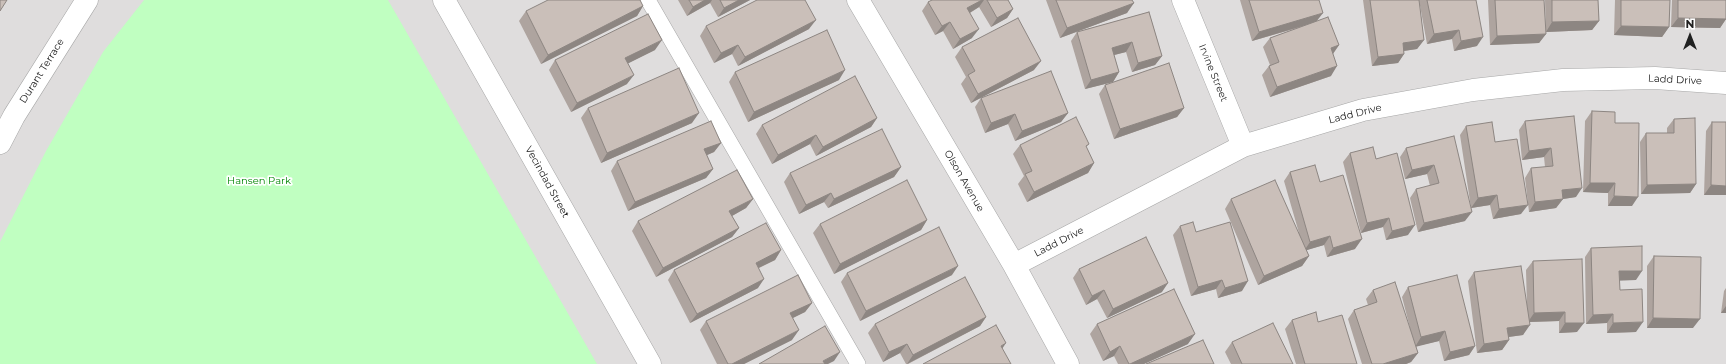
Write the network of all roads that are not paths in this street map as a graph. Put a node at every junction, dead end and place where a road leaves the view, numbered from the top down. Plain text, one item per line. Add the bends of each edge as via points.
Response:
1 (87, 0) edge
2 (444, 0) edge
3 (648, 0) edge
4 (858, 0) edge
5 (1183, 0) edge
6 (1726, 83) edge
7 (0, 143) edge
8 (1243, 146) junction
9 (1014, 265) junction
10 (650, 364) edge
11 (858, 364) edge
12 (1068, 364) edge

1 - 7 street, Durant Terrace via 14,116
2 - 10 street, Vecindad Street
3 - 11 lane
4 - 9 street, Olson Avenue
5 - 8 street, Irvine Street
6 - 8 street, Ladd Drive via 1655,78 1563,80 1473,90 1363,110
8 - 9 street, Ladd Drive
9 - 12 street, Olson Avenue

